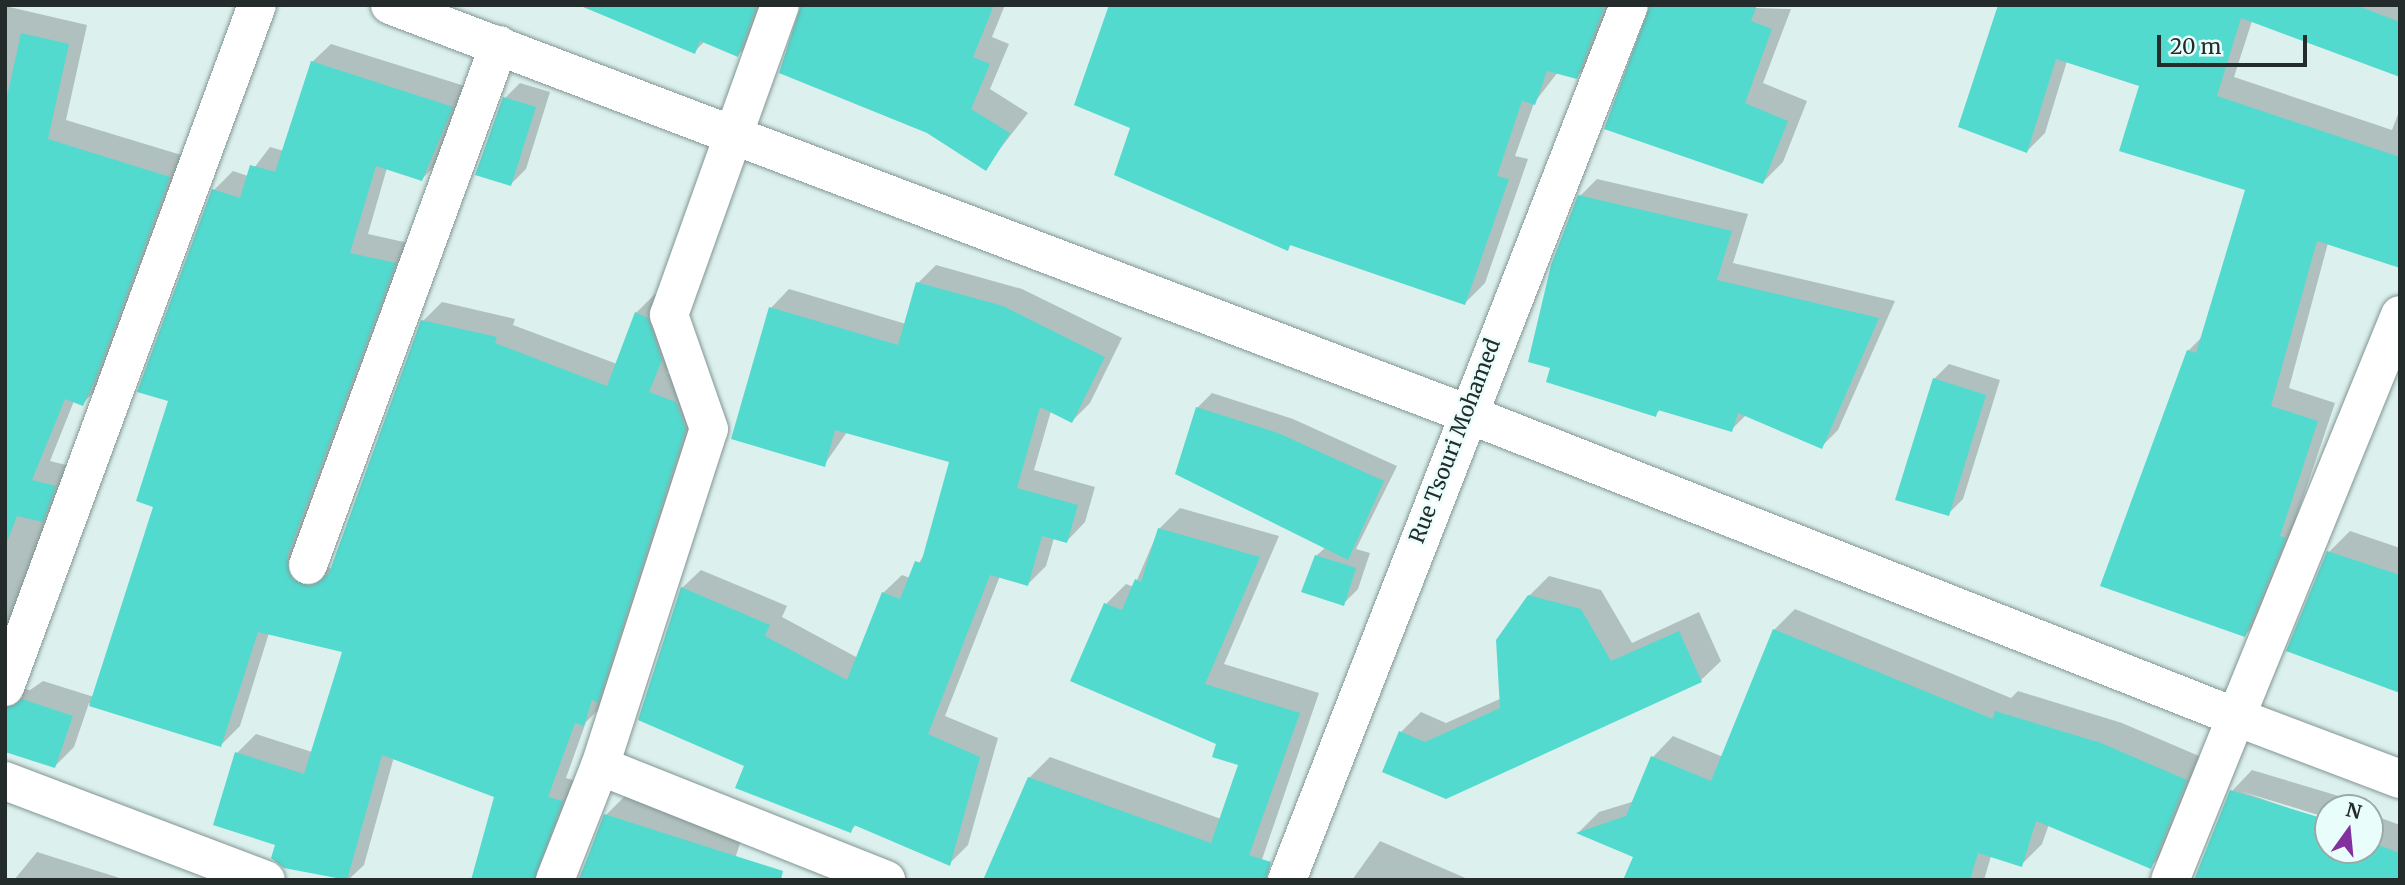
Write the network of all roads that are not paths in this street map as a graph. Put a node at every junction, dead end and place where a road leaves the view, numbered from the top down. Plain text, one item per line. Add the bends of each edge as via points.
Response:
1 (257, 5) edge
2 (390, 5) edge
3 (780, 5) edge
4 (1629, 5) edge
5 (499, 45) junction
6 (733, 131) junction
7 (2400, 315) edge
8 (1465, 413) junction
9 (308, 565) dead end
10 (5, 687) edge
11 (2236, 717) junction
12 (600, 766) junction
13 (2400, 779) edge
14 (5, 781) edge
15 (266, 880) edge
16 (555, 880) edge
17 (886, 880) edge
18 (1287, 880) edge
19 (2170, 880) edge

1 - 10 street
2 - 5 street
3 - 6 street
4 - 8 street, Rue Tsouri Mohamed
5 - 6 street
5 - 9 street
6 - 8 street
6 - 12 street via 669,315 709,429
7 - 11 street
8 - 11 street
8 - 18 street, Rue Tsouri Mohamed
11 - 13 street
11 - 19 street
12 - 16 street
12 - 17 street
14 - 15 street

